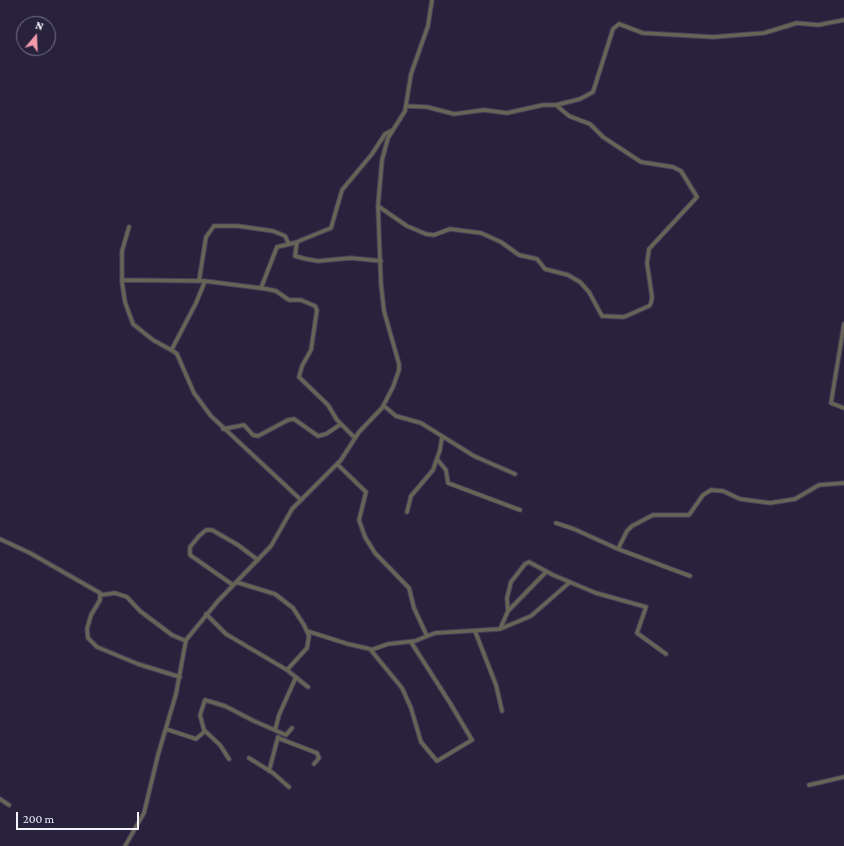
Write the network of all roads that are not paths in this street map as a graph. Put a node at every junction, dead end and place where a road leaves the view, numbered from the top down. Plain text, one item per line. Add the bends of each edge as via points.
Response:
1 (432, 0) edge
2 (844, 20) edge
3 (556, 104) junction
4 (407, 106) junction
5 (393, 130) junction
6 (378, 206) junction
7 (129, 227) dead end
8 (297, 242) junction
9 (289, 244) junction
10 (381, 261) junction
11 (122, 280) junction
12 (199, 281) junction
13 (205, 281) junction
14 (261, 288) junction
15 (844, 324) edge
16 (172, 349) junction
17 (384, 406) junction
18 (844, 408) edge
19 (340, 424) junction
20 (223, 429) junction
21 (442, 437) junction
22 (355, 438) junction
23 (437, 459) junction
24 (337, 464) junction
25 (515, 474) dead end
26 (844, 482) edge
27 (300, 500) junction
28 (520, 510) dead end
29 (407, 512) dead end
30 (556, 523) dead end
31 (0, 539) edge
32 (618, 549) junction
33 (258, 560) junction
34 (546, 572) junction
35 (690, 576) dead end
36 (570, 582) junction
37 (234, 584) junction
38 (101, 595) junction
39 (508, 610) junction
40 (206, 614) junction
41 (500, 629) junction
42 (307, 631) junction
43 (475, 631) junction
44 (427, 636) junction
45 (186, 641) junction
46 (411, 642) junction
47 (371, 650) junction
48 (666, 654) dead end
49 (287, 670) junction
50 (180, 677) junction
51 (296, 677) junction
52 (308, 687) dead end
53 (502, 711) dead end
54 (292, 728) dead end
55 (166, 729) junction
56 (275, 730) junction
57 (204, 731) junction
58 (280, 732) junction
59 (278, 738) junction
60 (249, 758) dead end
61 (229, 759) dead end
62 (314, 764) dead end
63 (269, 771) junction
64 (844, 776) edge
65 (809, 785) dead end
66 (289, 787) dead end
67 (0, 799) edge
68 (9, 804) dead end
69 (125, 846) edge

1 - 4 street via 428,26 411,74
2 - 3 street via 817,26 797,23 764,33 714,37 645,33 618,24 613,29 592,92 580,99
3 - 4 street via 543,104 510,113 484,110 456,114
3 - 6 street via 569,116 590,124 602,136 642,162 681,171 697,197 648,249 647,263 652,297 649,306 634,314 602,316 589,292 580,282 568,275 545,268 537,259 522,256 481,233 450,229 434,235 426,234 407,226
4 - 5 street
5 - 6 street via 383,152
5 - 8 street via 385,134 342,190 331,228
6 - 10 street
7 - 11 street via 122,251
8 - 9 street
8 - 10 street via 295,256 306,259 351,258
9 - 12 street via 285,236 273,230 214,226 206,237
9 - 14 street via 280,245 274,250
10 - 17 street via 382,303 399,366
11 - 12 street
11 - 16 street via 125,302 133,324 153,340
12 - 13 street
13 - 14 street
13 - 16 street
14 - 19 street via 276,291 289,300 305,301 317,308 311,350 299,377 328,405
15 - 18 street via 831,403
16 - 20 street via 177,354 194,393
17 - 21 street via 394,415 418,421
17 - 22 street
19 - 20 street via 326,434 318,436 294,419 258,436 253,435 243,425
19 - 22 street
20 - 27 street via 249,450
21 - 23 street
21 - 25 street via 474,456
22 - 24 street
23 - 28 street via 446,470 448,483
23 - 29 street via 431,474 411,497
24 - 27 street
24 - 44 street via 366,492 359,519 365,537 375,553 410,589 414,609
26 - 32 street via 819,485 795,499 770,503 740,500 723,491 711,490 703,495 689,515 653,515 632,526 626,531
27 - 33 street via 271,546
30 - 32 street
31 - 38 street via 42,560
32 - 35 street
33 - 37 street
33 - 37 street via 212,530 206,530 199,536 190,547 190,555
34 - 36 street
34 - 39 street
34 - 39 street via 531,562 524,564 508,590
36 - 41 street via 531,616
36 - 48 street via 602,595 646,607 638,633
37 - 40 street
37 - 42 street via 275,594 293,608
38 - 45 street via 115,593 127,597 140,611 172,635
38 - 50 street via 87,629 88,638 93,644 138,664
39 - 41 street
40 - 45 street
40 - 49 street via 226,634
41 - 43 street
42 - 47 street
42 - 49 street via 306,650
43 - 44 street via 439,632
43 - 53 street via 496,684
44 - 46 street
45 - 50 street
46 - 47 street via 388,644
46 - 47 street via 472,740 437,761 421,742 402,688
49 - 51 street
50 - 55 street
51 - 52 street
51 - 56 street
54 - 58 street via 287,734
55 - 57 street via 196,739
55 - 69 street via 143,815
56 - 57 street via 207,700 203,703 200,715
56 - 58 street
57 - 61 street via 220,745
58 - 59 street
59 - 62 street via 317,753 319,758
59 - 63 street
60 - 63 street
63 - 66 street
64 - 65 street
67 - 68 street

